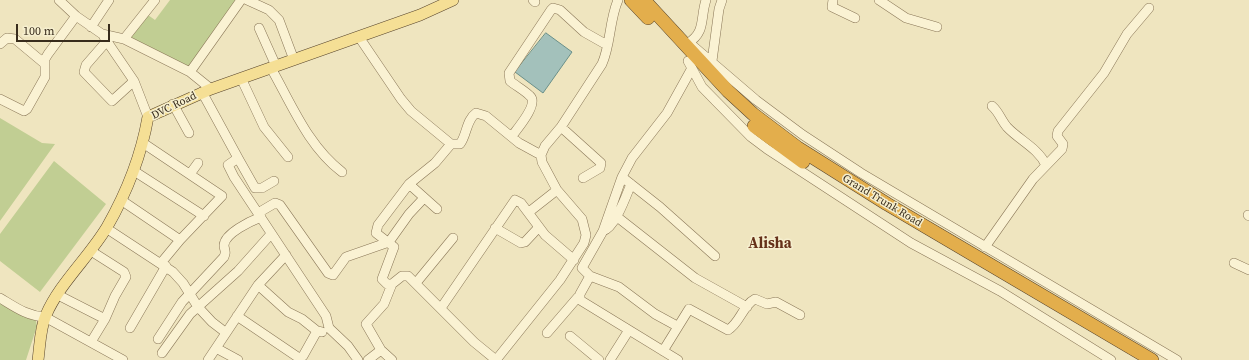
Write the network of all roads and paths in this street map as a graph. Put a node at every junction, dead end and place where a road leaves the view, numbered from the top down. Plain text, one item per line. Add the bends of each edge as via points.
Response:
1 (59, 0) edge
2 (109, 0) edge
3 (155, 0) edge
4 (247, 0) edge
5 (453, 0) edge
6 (618, 0) edge
7 (631, 0) edge
8 (644, 0) edge
9 (706, 0) edge
10 (722, 0) edge
11 (833, 0) edge
12 (879, 0) edge
13 (1149, 8) dead end
14 (76, 16) junction
15 (855, 18) dead end
16 (90, 27) junction
17 (937, 27) dead end
18 (259, 28) dead end
19 (672, 31) junction
20 (359, 37) junction
21 (104, 38) junction
22 (124, 39) junction
23 (688, 43) junction
24 (0, 44) edge
25 (607, 45) junction
26 (294, 60) junction
27 (712, 61) junction
28 (45, 64) junction
29 (690, 64) junction
30 (274, 67) junction
31 (190, 72) junction
32 (241, 78) junction
33 (134, 81) junction
34 (206, 91) junction
35 (0, 99) edge
36 (173, 104) junction
37 (992, 106) dead end
38 (148, 117) junction
39 (560, 127) junction
40 (190, 133) dead end
41 (512, 136) junction
42 (143, 143) junction
43 (451, 144) junction
44 (541, 155) junction
45 (288, 157) dead end
46 (238, 158) junction
47 (198, 163) dead end
48 (1046, 165) junction
49 (134, 171) junction
50 (342, 172) dead end
51 (190, 174) junction
52 (622, 177) junction
53 (583, 178) dead end
54 (274, 180) dead end
55 (408, 184) junction
56 (631, 184) junction
57 (557, 190) junction
58 (424, 198) junction
59 (121, 200) junction
60 (437, 209) dead end
61 (529, 212) junction
62 (259, 215) junction
63 (204, 216) junction
64 (616, 216) junction
65 (539, 227) junction
66 (106, 228) junction
67 (495, 228) junction
68 (603, 231) junction
69 (272, 234) junction
70 (453, 238) dead end
71 (180, 240) junction
72 (389, 242) junction
73 (985, 247) junction
74 (91, 251) junction
75 (286, 255) junction
76 (715, 256) dead end
77 (574, 260) junction
78 (1234, 263) dead end
79 (163, 264) junction
80 (1249, 270) edge
81 (590, 276) junction
82 (416, 283) junction
83 (392, 284) junction
84 (258, 285) junction
85 (190, 293) junction
86 (58, 295) junction
87 (578, 297) junction
88 (0, 298) edge
89 (198, 307) junction
90 (747, 307) junction
91 (441, 308) junction
92 (800, 315) dead end
93 (237, 316) junction
94 (45, 317) junction
95 (105, 319) junction
96 (677, 326) junction
97 (130, 328) dead end
98 (329, 328) junction
99 (629, 330) junction
100 (317, 331) junction
101 (225, 332) junction
102 (546, 333) dead end
103 (570, 336) dead end
104 (158, 340) dead end
105 (91, 342) junction
106 (216, 348) junction
107 (381, 350) junction
108 (162, 353) dead end
109 (670, 357) edge
110 (38, 360) edge
111 (123, 360) edge
112 (208, 360) edge
113 (238, 360) edge
114 (358, 360) edge
115 (368, 360) edge
116 (392, 360) edge
117 (496, 360) edge
118 (600, 360) edge
119 (610, 360) edge
120 (1111, 360) edge
121 (1134, 360) edge
122 (1152, 360) edge
123 (1177, 360) edge

1 - 14 street
2 - 16 street
3 - 22 street
4 - 26 street via 276,14
4 - 31 street
5 - 20 main road, DVC Road
6 - 25 street
7 - 29 highway, Grand Trunk Road
8 - 19 highway, Grand Trunk Road
9 - 23 street via 700,30
10 - 27 street
11 - 15 street via 832,7
12 - 17 street via 906,18
13 - 48 street via 1127,34 1104,73 1058,131 1057,136 1063,146
14 - 16 street
14 - 28 street via 48,54
16 - 21 street
18 - 30 street
19 - 23 street
19 - 122 highway, Grand Trunk Road via 728,91 753,114 798,148 916,222
20 - 26 main road, DVC Road
20 - 43 street via 411,111
21 - 22 street
21 - 33 street
21 - 33 street via 84,72 112,100
22 - 31 street
23 - 27 street
24 - 28 street via 7,38 15,39
25 - 39 street via 602,64
25 - 41 street via 584,32 560,10 553,8 510,73 510,80 531,96 533,102
26 - 30 main road, DVC Road
27 - 73 street via 756,100 803,135
28 - 35 street via 45,77 27,109 20,110
29 - 52 street via 667,113 632,158
29 - 120 street via 702,87 733,120 784,161 911,243 1000,291
29 - 121 highway, Grand Trunk Road via 750,123 797,158 906,226
30 - 32 main road, DVC Road
30 - 50 street via 310,138 329,162
31 - 34 street
32 - 34 main road, DVC Road
32 - 45 street via 264,127
33 - 38 street
34 - 36 main road, DVC Road
34 - 46 street
36 - 38 main road, DVC Road
36 - 40 street
37 - 48 street via 1006,125 1038,154
38 - 42 main road, DVC Road
39 - 44 street
39 - 53 street via 601,163 600,168
41 - 43 street via 486,116 476,113 470,120 460,144
41 - 44 street
42 - 49 main road, DVC Road
42 - 51 street
43 - 55 street via 436,163
44 - 57 street via 542,162
46 - 54 street via 255,188 262,188
46 - 62 street via 228,166
47 - 51 street
48 - 73 street
49 - 59 main road, DVC Road
49 - 63 street
51 - 63 street via 222,196
52 - 56 street
52 - 68 street
55 - 58 street
55 - 72 street via 376,228 376,233
56 - 64 street
56 - 76 street
57 - 61 street
57 - 77 street via 582,219 585,227 584,243
58 - 60 street
58 - 72 street
59 - 66 main road, DVC Road
59 - 71 street
61 - 65 street
61 - 67 street via 515,200
62 - 69 street
62 - 72 street via 276,203 282,206 330,275 335,273 346,257
62 - 85 street via 245,223 229,238 225,244 224,258
63 - 71 street
64 - 68 street via 610,228
64 - 90 street via 695,278
65 - 67 street via 521,243
65 - 77 street
66 - 74 main road, DVC Road
66 - 79 street
67 - 91 street
68 - 81 street via 582,268
69 - 75 street
69 - 89 street via 238,271
70 - 82 street
71 - 79 street
72 - 83 street via 394,250 382,279 387,284
73 - 123 street
74 - 86 main road, DVC Road
74 - 95 street via 124,272 126,277
75 - 84 street
75 - 98 street via 326,316
77 - 117 street
78 - 80 street
79 - 85 street
79 - 97 street
81 - 87 street
81 - 96 street via 619,287 655,314
82 - 83 street via 405,274
82 - 91 street
83 - 107 street via 384,304 366,324
84 - 93 street
84 - 100 street via 288,312
85 - 89 street
85 - 104 street via 173,313
86 - 94 main road, DVC Road
86 - 95 street
87 - 99 street
87 - 102 street
88 - 94 street via 22,312
89 - 101 street
89 - 108 street via 182,324
90 - 92 street via 756,299 767,304 776,302
90 - 96 street via 728,330 691,309 687,310
91 - 117 street via 474,342
93 - 100 street via 299,358 303,356
93 - 101 street
94 - 105 street
94 - 110 main road, DVC Road
95 - 105 street
96 - 109 street
98 - 100 street via 323,332
98 - 114 street
99 - 109 street
99 - 119 street
101 - 106 street
103 - 118 street
105 - 111 street
106 - 112 street
106 - 113 street
107 - 115 street
107 - 116 street

